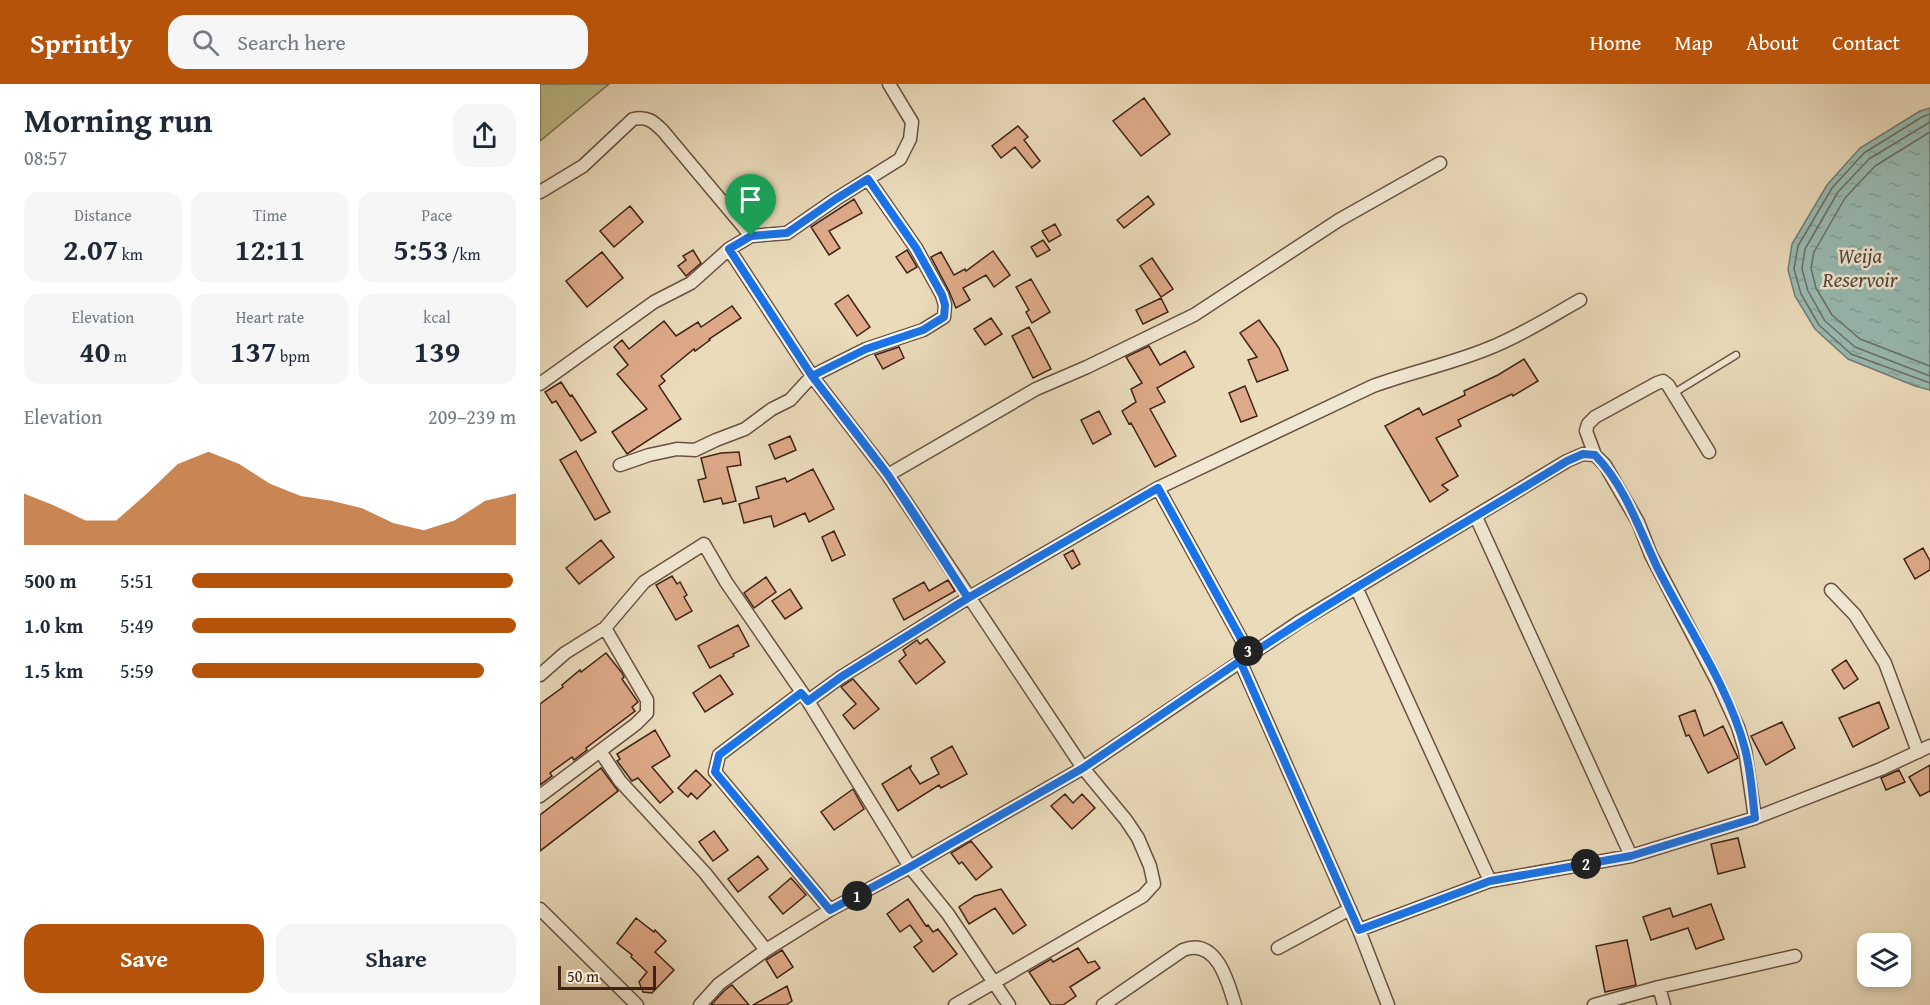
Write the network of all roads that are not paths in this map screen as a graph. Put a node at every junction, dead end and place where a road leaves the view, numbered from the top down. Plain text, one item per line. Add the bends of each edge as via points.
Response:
1 (889, 84) edge
2 (1440, 163) dead end
3 (868, 179) junction
4 (540, 192) edge
5 (751, 236) junction
6 (729, 249) junction
7 (1580, 300) dead end
8 (1736, 355) dead end
9 (812, 376) junction
10 (540, 384) edge
11 (1673, 393) junction
12 (1709, 452) dead end
13 (1595, 455) junction
14 (620, 465) dead end
15 (888, 475) junction
16 (1158, 488) junction
17 (1476, 517) junction
18 (1356, 587) junction
19 (1831, 590) dead end
20 (968, 598) junction
21 (605, 628) junction
22 (1245, 658) junction
23 (540, 675) edge
24 (804, 697) junction
25 (1930, 746) edge
26 (600, 751) junction
27 (1918, 752) junction
28 (1083, 768) junction
29 (540, 796) edge
30 (1755, 818) junction
31 (1631, 856) junction
32 (910, 867) junction
33 (1490, 881) junction
34 (540, 909) edge
35 (1350, 909) junction
36 (830, 910) junction
37 (1359, 930) junction
38 (1278, 948) dead end
39 (766, 950) junction
40 (1795, 956) dead end
41 (993, 982) junction
42 (1659, 987) junction
43 (637, 1005) edge
44 (700, 1005) edge
45 (955, 1005) edge
46 (1009, 1005) edge
47 (1103, 1005) edge
48 (1235, 1005) edge
49 (1388, 1005) edge
50 (1594, 1005) edge
51 (1664, 1005) edge

1 - 3 street via 912,122 910,139 900,159
2 - 15 street via 1339,220 1194,315 1036,389
3 - 5 street via 787,233
3 - 9 street via 916,248 942,295 944,317 923,330 866,349
4 - 5 street via 583,166 633,118 643,117 663,131
5 - 6 street
6 - 9 street
6 - 10 street via 692,283 654,302
7 - 16 street via 1520,334 1449,363 1373,386
8 - 11 lane
9 - 14 street via 790,400 745,429 696,450 676,449
9 - 15 street
11 - 12 street
11 - 13 street via 1663,381 1658,382 1595,417 1586,431
13 - 17 street via 1583,454 1567,461
13 - 30 street via 1605,465 1638,522 1730,708 1745,750
15 - 20 street
16 - 20 street
16 - 22 street
17 - 18 street
17 - 31 street
18 - 22 street
18 - 33 street
19 - 27 street via 1855,615 1885,663
20 - 24 street
20 - 28 street
21 - 23 street via 565,653
21 - 24 street via 644,582 704,544
21 - 26 street via 647,700 647,713
22 - 28 street
22 - 35 street
24 - 32 street
24 - 36 street via 719,755 715,772
25 - 27 street
26 - 29 street
26 - 39 street via 620,781 705,873
27 - 30 street
28 - 32 street
28 - 41 street via 1138,838 1154,884 1143,896
30 - 31 street
31 - 33 street
32 - 36 street
32 - 41 street via 948,914
33 - 37 street
34 - 43 street
35 - 37 street
35 - 38 street
36 - 39 street
37 - 49 street
39 - 44 street via 719,984
40 - 42 street
41 - 45 street
41 - 46 street
42 - 50 street
42 - 51 street
47 - 48 street via 1192,947 1201,947 1213,956 1226,977

